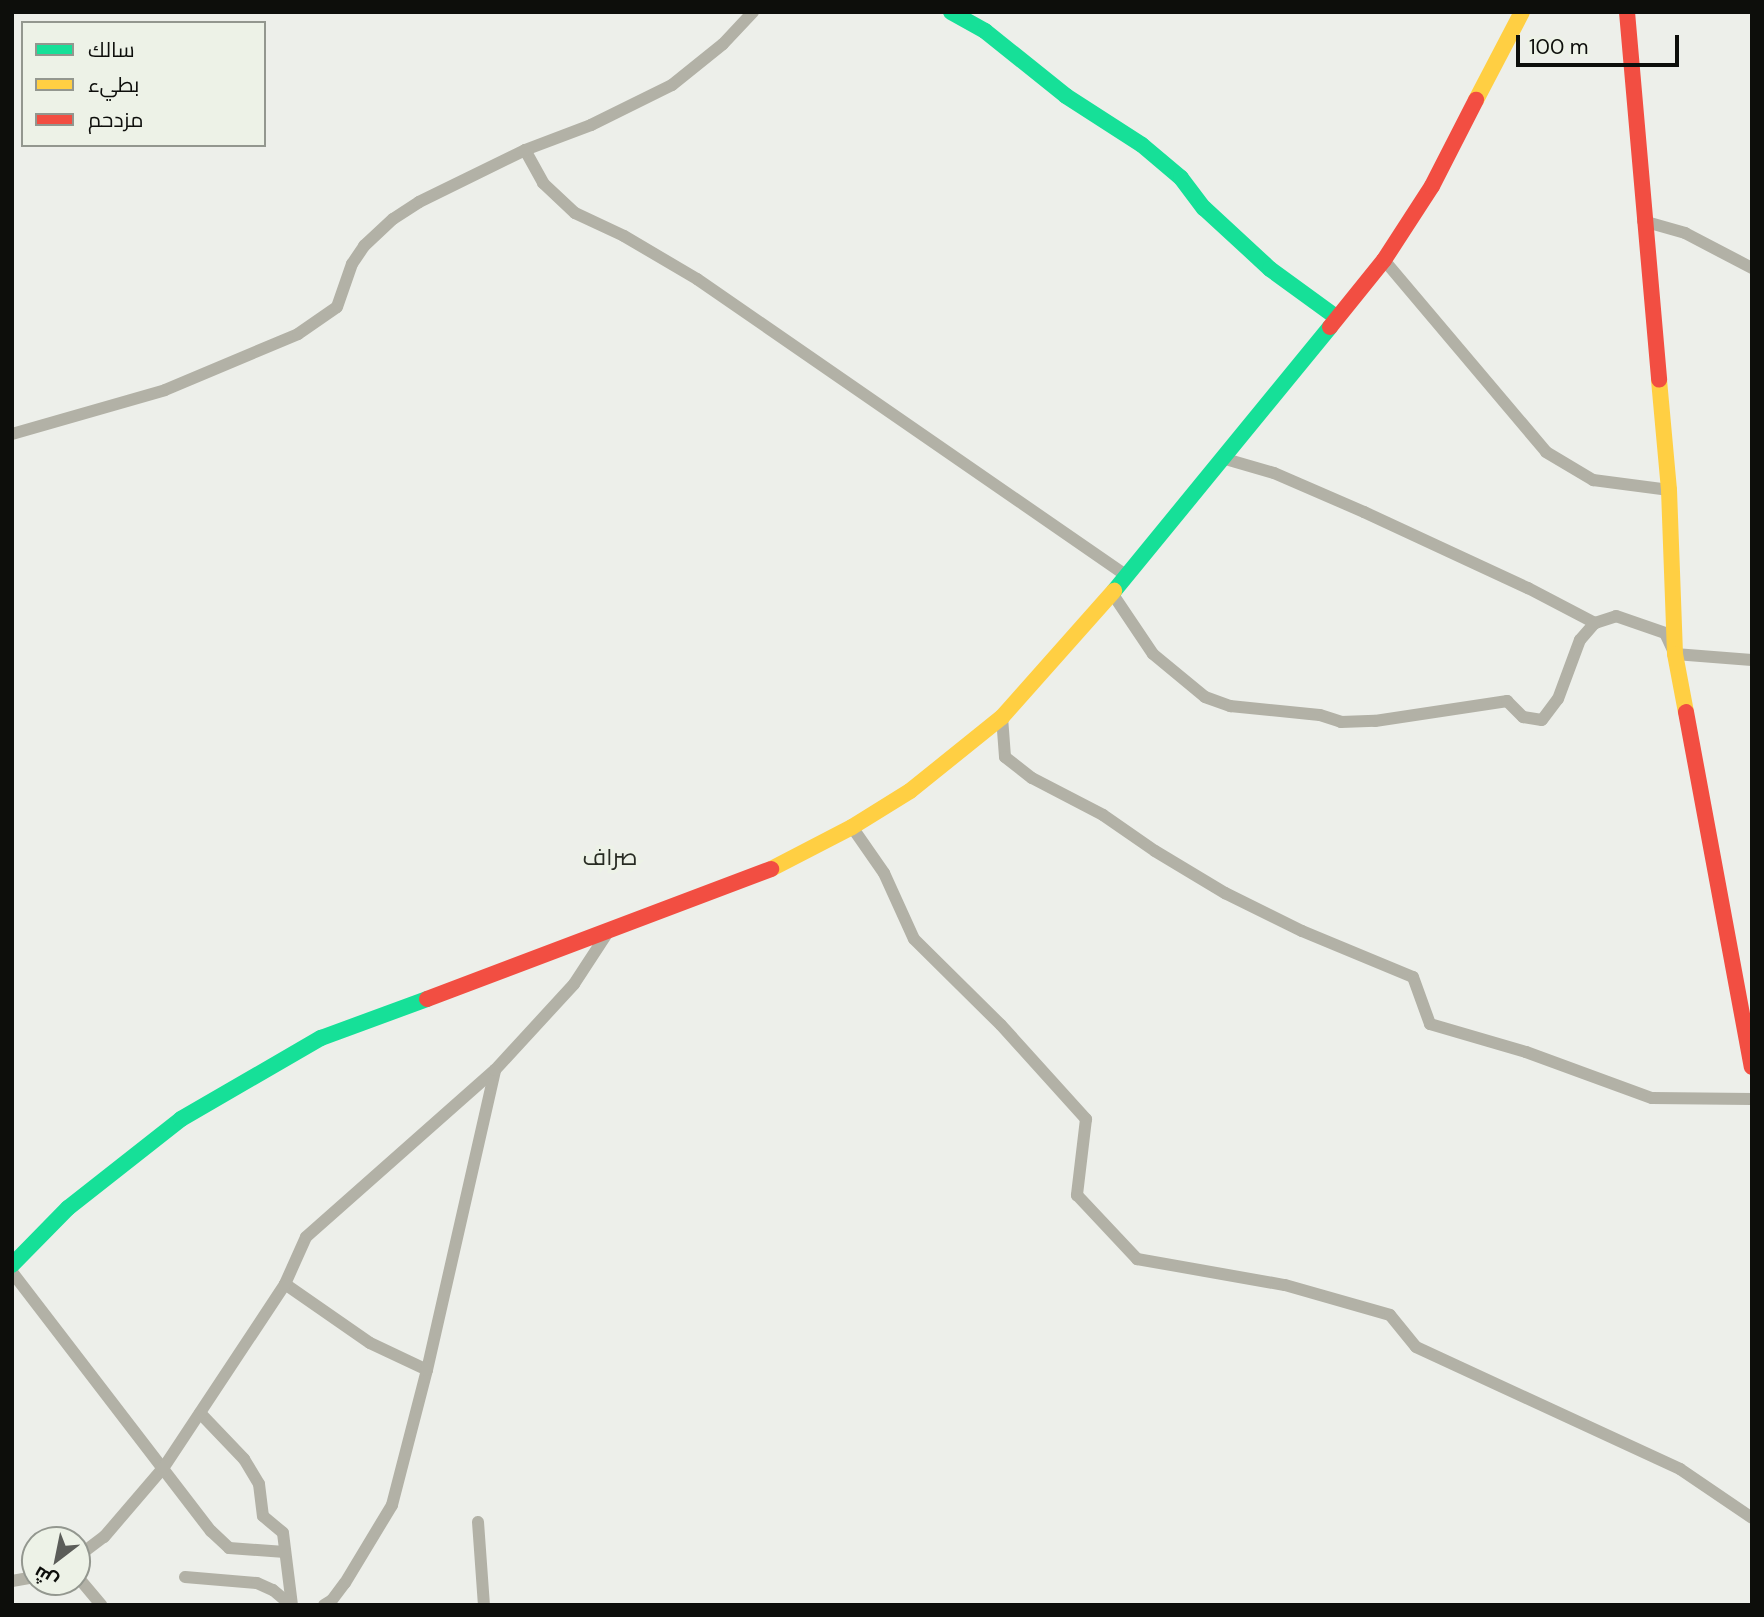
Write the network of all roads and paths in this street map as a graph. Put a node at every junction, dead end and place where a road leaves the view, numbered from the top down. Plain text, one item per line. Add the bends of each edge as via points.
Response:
1 (752, 12) edge
2 (951, 12) edge
3 (1521, 12) edge
4 (1626, 12) edge
5 (525, 150) junction
6 (1643, 221) junction
7 (1384, 260) junction
8 (1752, 268) edge
9 (1336, 317) junction
10 (12, 434) edge
11 (1222, 458) junction
12 (1669, 490) junction
13 (1127, 576) junction
14 (1112, 593) junction
15 (1595, 623) junction
16 (1675, 654) junction
17 (1752, 660) edge
18 (1002, 717) junction
19 (852, 827) junction
20 (610, 928) junction
21 (1752, 1067) edge
22 (495, 1070) junction
23 (1752, 1098) edge
24 (12, 1265) edge
25 (12, 1272) edge
26 (285, 1284) junction
27 (427, 1370) junction
28 (200, 1413) junction
29 (164, 1467) junction
30 (1752, 1518) edge
31 (478, 1522) dead end
32 (91, 1547) edge
33 (285, 1552) junction
34 (185, 1577) dead end
35 (331, 1603) edge
36 (291, 1605) edge
37 (484, 1605) edge

1 - 5 street via 723,44 672,85 591,125
2 - 9 main road via 985,31 1066,96 1142,145 1181,178 1204,208 1270,270
3 - 7 main road via 1439,174
4 - 6 main road
5 - 10 street via 393,219 352,264 337,307 298,334 165,390
5 - 13 street via 543,183 575,213 697,279
6 - 8 street via 1685,233
6 - 12 main road
7 - 9 main road
7 - 12 street via 1546,452 1593,480
9 - 11 main road
11 - 13 main road
11 - 15 street via 1274,473 1364,512
12 - 16 main road
13 - 14 main road
14 - 15 street via 1153,653 1205,697 1230,706 1320,715 1341,722 1507,701 1523,717 1542,719 1558,699 1580,640
14 - 18 main road
15 - 16 street via 1616,616 1665,633
16 - 17 street
16 - 21 main road
18 - 19 main road via 910,791
18 - 23 street via 1005,757 1032,778 1103,815 1224,893 1413,977 1430,1024 1526,1052 1651,1098
19 - 20 main road via 759,875
19 - 30 street via 884,873 914,939 1086,1119 1077,1195 1137,1259 1285,1285 1390,1315 1416,1347 1680,1469
20 - 22 street via 574,984
20 - 24 main road via 321,1038 181,1119 68,1208
22 - 26 street via 306,1237
22 - 27 street
25 - 29 street
26 - 27 street via 370,1343
26 - 28 street
27 - 35 street via 392,1505
28 - 29 street
28 - 33 street via 224,1435 259,1484 263,1516 284,1533
29 - 32 street
29 - 33 street via 229,1548
31 - 37 street
33 - 36 street
34 - 36 street via 257,1583

